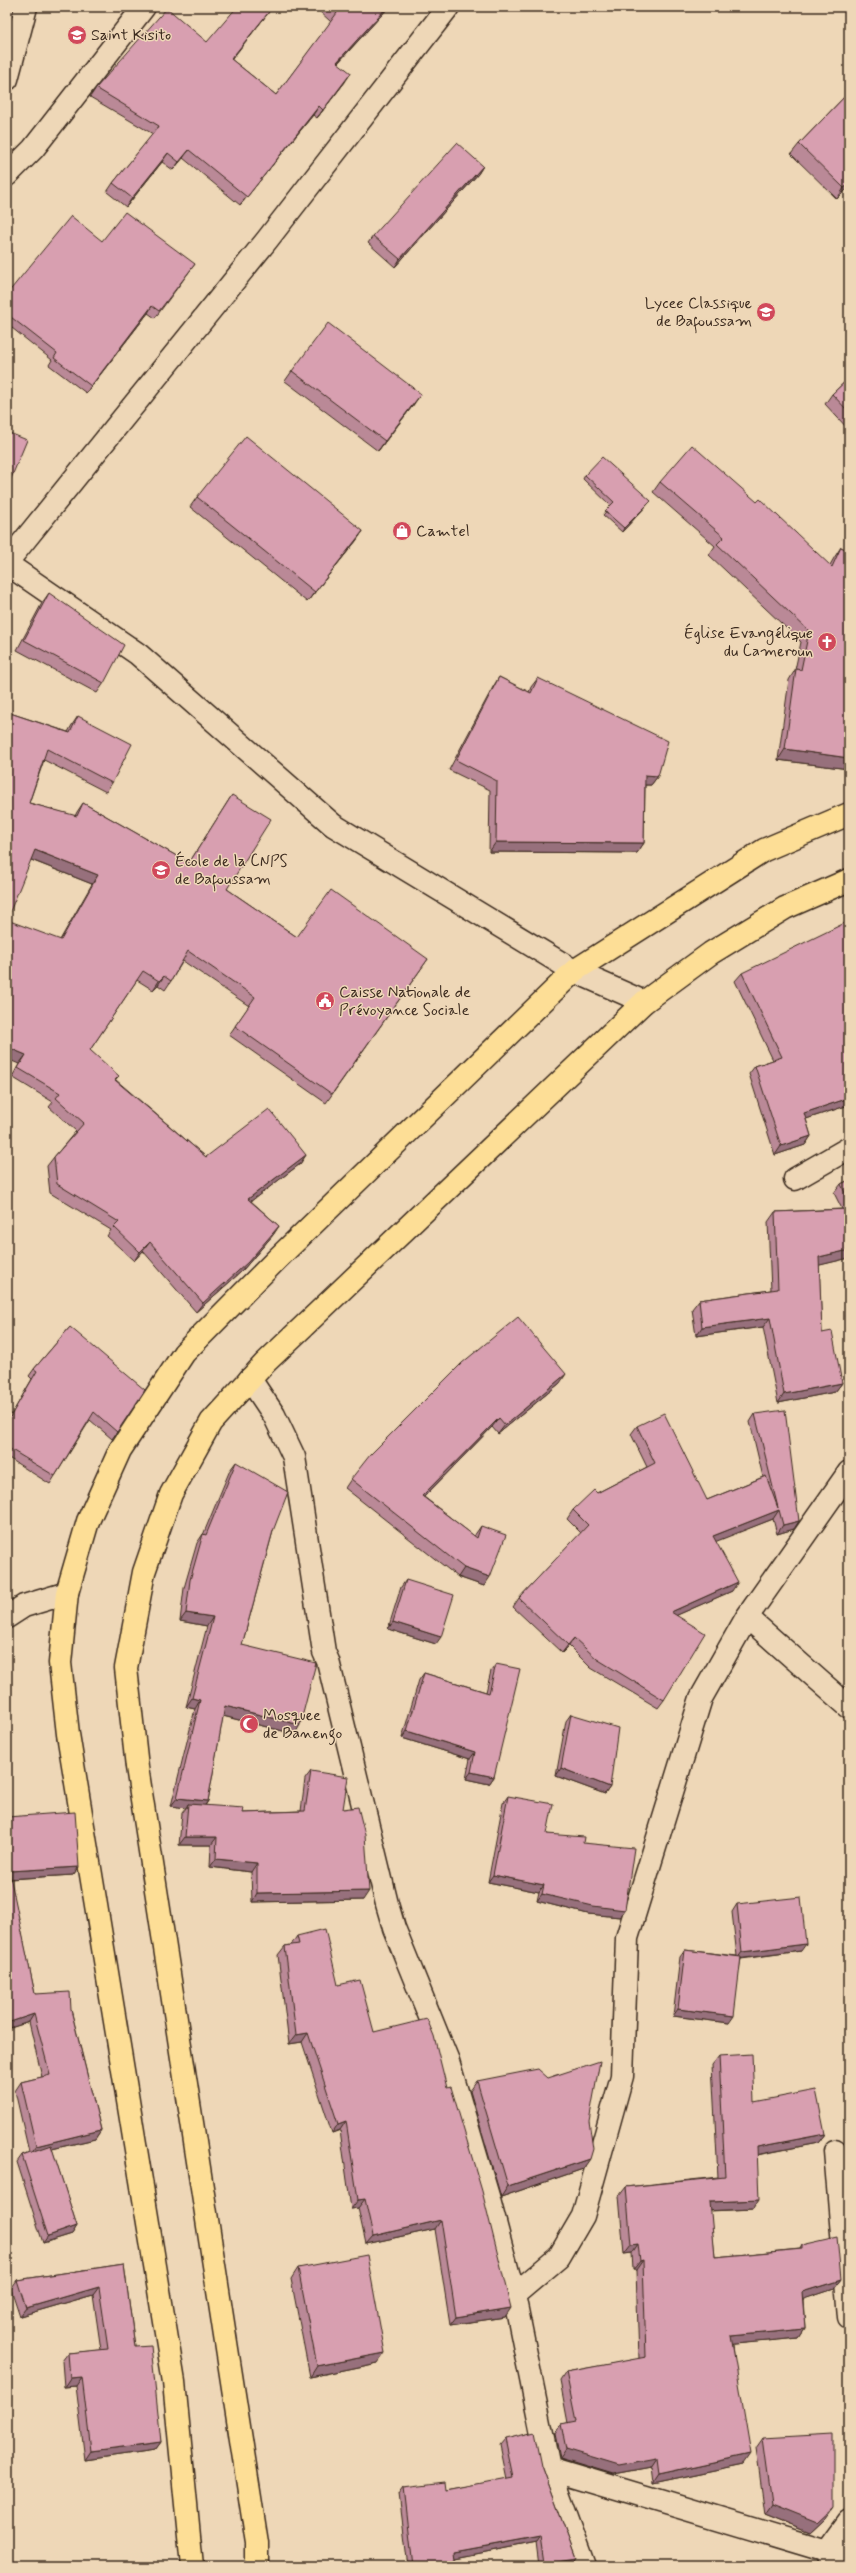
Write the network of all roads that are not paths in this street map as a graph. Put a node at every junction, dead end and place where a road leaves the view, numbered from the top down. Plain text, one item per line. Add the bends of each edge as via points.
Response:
1 (26, 7) edge
2 (144, 7) edge
3 (448, 7) edge
4 (7, 79) edge
5 (7, 175) edge
6 (7, 563) edge
7 (849, 814) edge
8 (849, 880) edge
9 (574, 971) junction
10 (644, 1002) junction
11 (849, 1148) edge
12 (795, 1180) dead end
13 (250, 1379) junction
14 (849, 1472) edge
15 (67, 1593) junction
16 (7, 1617) edge
17 (747, 1617) junction
18 (849, 1707) edge
19 (835, 2151) dead end
20 (514, 2296) junction
21 (849, 2317) edge
22 (549, 2468) junction
23 (849, 2521) edge
24 (849, 2552) edge
25 (828, 2559) edge
26 (192, 2566) edge
27 (258, 2566) edge
28 (584, 2566) edge

1 - 4 street
2 - 5 street via 33,149
3 - 6 street via 267,240
6 - 9 street via 138,654 333,825
7 - 9 main road via 764,850
8 - 10 main road via 785,908 711,953
9 - 10 street
9 - 15 main road via 276,1259 184,1353 120,1450 88,1521
10 - 13 main road
11 - 12 street
13 - 20 street via 274,1415 294,1457 324,1652 387,1904 394,1928 448,2061 488,2196
13 - 27 main road via 211,1422 171,1494 144,1572 126,1668 138,1767 257,2543
14 - 17 street
15 - 16 street via 24,1606
15 - 26 main road via 60,1663 68,1734 174,2382
17 - 18 street
17 - 20 street via 701,1698 686,1739 627,1938 622,2076 583,2216 559,2257
19 - 21 street
20 - 22 street
22 - 25 street
22 - 28 street
23 - 25 street
24 - 25 street

